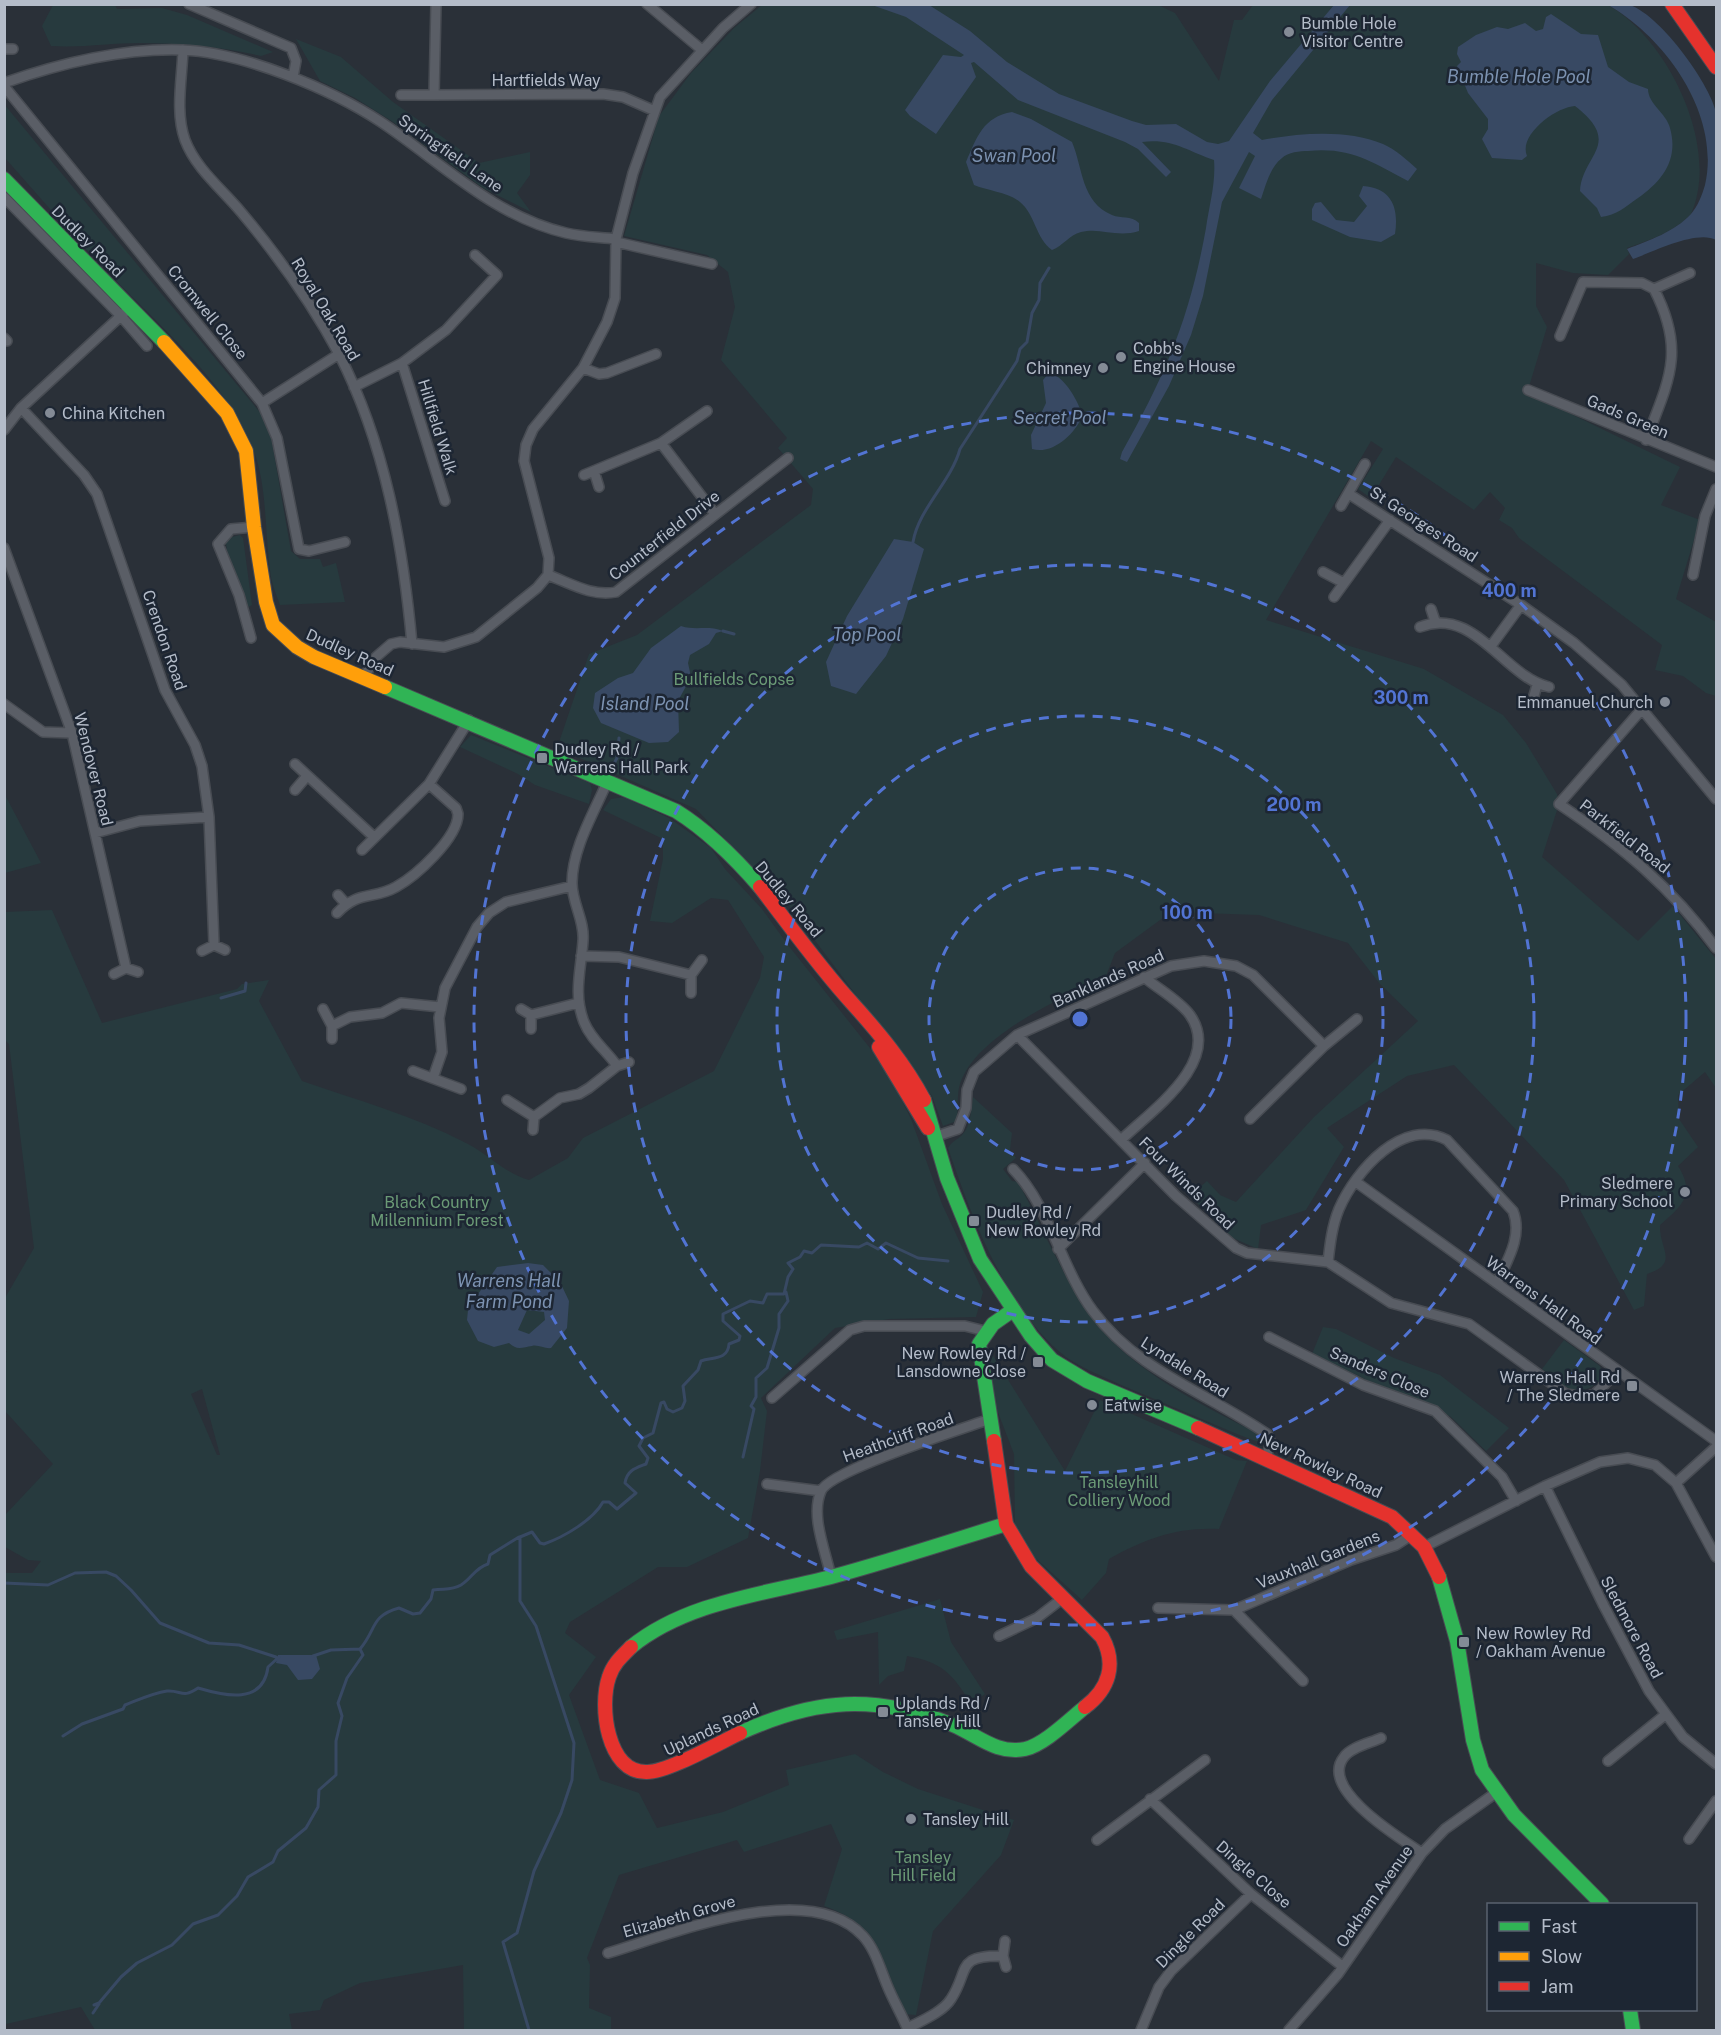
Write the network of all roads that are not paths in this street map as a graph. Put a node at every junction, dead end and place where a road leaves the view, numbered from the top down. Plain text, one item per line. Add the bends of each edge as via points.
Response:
1 (189, 4) edge
2 (435, 4) edge
3 (647, 4) edge
4 (751, 4) edge
5 (1672, 4) edge
6 (207, 8) edge
7 (183, 50) junction
8 (702, 50) junction
9 (1716, 67) edge
10 (293, 76) junction
11 (4, 84) edge
12 (401, 94) dead end
13 (434, 95) junction
14 (655, 111) junction
15 (4, 179) edge
16 (4, 197) edge
17 (616, 240) junction
18 (475, 255) dead end
19 (712, 264) dead end
20 (1690, 273) dead end
21 (1654, 288) junction
22 (126, 312) junction
23 (1560, 336) dead end
24 (147, 346) dead end
25 (339, 354) junction
26 (656, 354) dead end
27 (402, 363) junction
28 (583, 368) junction
29 (354, 387) junction
30 (1528, 390) dead end
31 (262, 403) junction
32 (21, 408) junction
33 (707, 411) dead end
34 (4, 430) edge
35 (1646, 440) junction
36 (661, 443) junction
37 (788, 458) dead end
38 (1365, 464) dead end
39 (1716, 467) edge
40 (594, 471) junction
41 (584, 475) dead end
42 (599, 487) dead end
43 (1716, 489) edge
44 (1349, 494) junction
45 (445, 501) dead end
46 (1341, 506) dead end
47 (715, 514) junction
48 (1390, 520) junction
49 (254, 527) junction
50 (345, 542) dead end
51 (4, 548) edge
52 (1323, 572) dead end
53 (548, 575) junction
54 (1693, 575) dead end
55 (1344, 583) junction
56 (1334, 597) dead end
57 (1521, 605) junction
58 (1431, 609) dead end
59 (1435, 621) junction
60 (1420, 627) dead end
61 (251, 638) dead end
62 (412, 644) junction
63 (1491, 646) junction
64 (364, 677) junction
65 (1538, 685) junction
66 (1549, 687) dead end
67 (1533, 699) dead end
68 (4, 704) edge
69 (1642, 709) junction
70 (469, 720) junction
71 (72, 733) junction
72 (295, 764) dead end
73 (307, 776) junction
74 (608, 780) junction
75 (429, 784) junction
76 (1712, 785) edge
77 (295, 790) dead end
78 (1716, 799) edge
79 (209, 818) junction
80 (95, 833) junction
81 (374, 837) junction
82 (362, 850) dead end
83 (572, 886) junction
84 (338, 895) dead end
85 (346, 904) junction
86 (337, 914) dead end
87 (214, 945) junction
88 (1716, 948) edge
89 (225, 950) dead end
90 (202, 951) dead end
91 (580, 956) junction
92 (702, 960) dead end
93 (126, 968) junction
94 (138, 972) dead end
95 (114, 974) dead end
96 (691, 975) junction
97 (1144, 977) junction
98 (691, 993) dead end
99 (578, 1004) junction
100 (440, 1007) junction
101 (323, 1009) dead end
102 (521, 1009) dead end
103 (531, 1015) junction
104 (1357, 1019) dead end
105 (332, 1026) junction
106 (531, 1029) dead end
107 (1017, 1035) junction
108 (332, 1040) dead end
109 (1324, 1046) junction
110 (629, 1062) dead end
111 (616, 1066) junction
112 (413, 1071) dead end
113 (434, 1078) junction
114 (461, 1089) dead end
115 (507, 1100) dead end
116 (534, 1117) junction
117 (1250, 1119) dead end
118 (533, 1130) dead end
119 (934, 1137) junction
120 (1121, 1140) junction
121 (1144, 1163) junction
122 (1013, 1169) dead end
123 (1356, 1182) junction
124 (1058, 1249) junction
125 (1328, 1263) junction
126 (1497, 1283) junction
127 (1013, 1310) junction
128 (985, 1331) junction
129 (1269, 1337) dead end
130 (1617, 1372) junction
131 (772, 1398) dead end
132 (990, 1419) junction
133 (1716, 1441) edge
134 (1716, 1447) edge
135 (1266, 1457) junction
136 (1677, 1483) junction
137 (767, 1484) dead end
138 (1545, 1486) junction
139 (821, 1491) junction
140 (1516, 1501) junction
141 (1006, 1524) junction
142 (1413, 1534) junction
143 (1424, 1547) junction
144 (1716, 1557) edge
145 (831, 1577) junction
146 (1063, 1598) junction
147 (1158, 1608) dead end
148 (1234, 1610) junction
149 (999, 1636) dead end
150 (1303, 1681) dead end
151 (1665, 1715) junction
152 (1381, 1738) dead end
153 (1205, 1760) dead end
154 (1608, 1761) dead end
155 (1716, 1764) edge
156 (1497, 1792) junction
157 (1150, 1799) junction
158 (1716, 1801) edge
159 (1097, 1839) dead end
160 (1689, 1839) dead end
161 (1422, 1853) junction
162 (1251, 1894) junction
163 (1600, 1903) edge
164 (1005, 1941) dead end
165 (608, 1953) dead end
166 (1003, 1956) junction
167 (1342, 1966) junction
168 (1006, 1967) dead end
169 (1630, 2011) edge
170 (908, 2030) edge
171 (1141, 2031) edge
172 (1289, 2031) edge
173 (1633, 2031) edge

1 - 6 street
2 - 13 street
3 - 8 street
4 - 8 street
5 - 9 main road
6 - 10 street via 291,48 296,61
7 - 10 street, Springfield Lane
7 - 11 street, Springfield Lane via 113,54
7 - 25 street, Royal Oak Road via 179,107 185,140 200,167 292,278
8 - 14 street via 669,86
10 - 17 street, Springfield Lane via 380,121 451,175 502,207 567,234
11 - 31 street, Cromwell Close
12 - 13 street, Hartfields Way
13 - 14 street, Hartfields Way via 603,94 623,97
14 - 17 street via 633,173
15 - 22 main road, Dudley Road
16 - 22 street
17 - 19 street, Springfield Lane
17 - 28 street via 615,298 608,322
18 - 27 street, Hillfield Walk via 497,274 446,330
20 - 21 street
21 - 23 street via 1642,283 1583,282
21 - 35 street via 1666,314 1672,356 1667,392
22 - 24 street
22 - 32 street
22 - 49 main road, Dudley Road via 206,386 237,430 249,468
25 - 29 street, Royal Oak Road
25 - 31 street
26 - 28 street via 607,373
27 - 29 street, Hillfield Walk
27 - 45 street, Hillfield Walk
28 - 53 street via 533,429 524,454 527,480 549,558
29 - 62 street, Royal Oak Road via 395,516
30 - 35 street, Gads Green
31 - 50 street, Cromwell Close via 277,438 299,549 309,551
32 - 34 street
32 - 79 street, Crendon Road via 97,494 165,690 202,766
33 - 36 street
35 - 39 street, Gads Green
36 - 40 street
36 - 47 street
37 - 47 street, Counterfield Drive
38 - 44 street
40 - 41 street
40 - 42 street
43 - 54 street via 1705,516
44 - 46 street
44 - 48 street, St Georges Road
47 - 53 street, Counterfield Drive via 616,592 593,592
48 - 55 street
48 - 57 street, St Georges Road
49 - 61 street via 231,529 218,544
49 - 64 main road, Dudley Road via 273,625 297,648
51 - 71 street, Wendover Road
52 - 55 street
53 - 62 street via 476,637 444,647
55 - 56 street
57 - 63 street
57 - 69 street, St Georges Road via 1574,643 1622,685
58 - 59 street
59 - 60 street
59 - 63 street via 1446,622
62 - 64 street via 400,642 382,650
63 - 65 street
64 - 70 main road, Dudley Road
65 - 66 street
65 - 67 street
68 - 71 street via 44,732
69 - 76 street, St Georges Road
69 - 88 street, Parkfield Road via 1559,804 1658,878
70 - 74 main road, Dudley Road
70 - 75 street
71 - 80 street, Wendover Road
72 - 73 street
73 - 77 street
73 - 81 street
74 - 83 street via 581,844
74 - 119 main road, Dudley Road via 676,811 704,830 758,885 852,1003
75 - 81 street
75 - 85 street via 456,808 458,814 448,840 397,887
76 - 78 street, St Georges Road
79 - 80 street via 140,821
79 - 87 street, Crendon Road
80 - 93 street, Wendover Road
81 - 82 street
83 - 91 street via 583,936
83 - 100 street via 521,896 489,913 455,965
84 - 85 street
85 - 86 street
87 - 89 street
87 - 90 street
91 - 96 street via 618,957
91 - 99 street
92 - 96 street
93 - 94 street
93 - 95 street
96 - 98 street
97 - 107 street, Banklands Road
97 - 109 street, Banklands Road via 1188,962 1236,966 1253,975
97 - 120 street via 1188,1012 1195,1022 1199,1048 1196,1061 1182,1081
99 - 103 street
99 - 111 street via 590,1034
100 - 105 street via 401,1003 382,1013 350,1017
100 - 113 street via 442,1052
101 - 105 street
102 - 103 street
103 - 106 street
104 - 109 street
105 - 108 street
107 - 119 street, Banklands Road via 974,1072 958,1130
107 - 120 street, Four Winds Road
109 - 117 street
110 - 111 street
111 - 116 street via 589,1088 560,1098
112 - 113 street
113 - 114 street
115 - 116 street
116 - 118 street
119 - 127 main road, New Rowley Road via 967,1231
120 - 121 street, Four Winds Road
121 - 124 street
121 - 125 street, Four Winds Road via 1236,1248 1247,1253
122 - 124 street, Lyndale Road via 1023,1179
123 - 125 street via 1335,1221
123 - 126 street, Warrens Hall Road
123 - 126 street via 1375,1158 1410,1135 1433,1133 1447,1140 1513,1211 1518,1223
124 - 135 street, Lyndale Road via 1089,1304 1121,1343 1159,1371 1267,1434 1271,1443
125 - 130 street, Four Winds Road via 1392,1303 1469,1324 1566,1394 1586,1398
126 - 130 street, Warrens Hall Road
127 - 128 main road
127 - 135 main road, New Rowley Road via 1052,1360 1072,1373
128 - 131 street via 954,1326 864,1326 849,1330
128 - 132 main road, Uplands Road via 979,1354
129 - 140 street, Sanders Close via 1363,1384 1435,1411 1502,1477
130 - 133 street, Warrens Hall Road
132 - 139 street, Heathcliff Road via 838,1475
132 - 141 main road, Uplands Road
134 - 136 street
135 - 142 main road, New Rowley Road via 1392,1517
136 - 138 street via 1655,1465 1618,1458
136 - 144 street
137 - 139 street
138 - 140 street
138 - 151 street, Sledmore Road via 1604,1606
139 - 145 street via 819,1522
140 - 143 street
141 - 145 main road, Uplands Road
141 - 146 main road, Uplands Road via 1031,1566
142 - 143 main road, New Rowley Road
142 - 148 street, Vauxhall Gardens via 1396,1545
143 - 156 main road, New Rowley Road via 1446,1596 1477,1754 1487,1780
145 - 146 main road, Uplands Road via 698,1612 624,1653 611,1671 606,1691 607,1719 621,1763 641,1774 656,1772 793,1711 854,1704 913,1710 956,1726 999,1749 1025,1749 1096,1699 1108,1679 1110,1652 1102,1636
146 - 149 street via 1037,1618
147 - 148 street, Vauxhall Gardens
148 - 150 street
151 - 154 street
151 - 155 street, Sledmore Road via 1683,1737
152 - 161 street via 1342,1758 1342,1782 1367,1814
153 - 157 street
156 - 161 street, Oakham Avenue via 1445,1829
156 - 163 main road, New Rowley Road via 1514,1815
157 - 159 street
157 - 162 street, Dingle Close
158 - 160 street
161 - 167 street, Oakham Avenue
162 - 167 street, Dingle Close
162 - 171 street, Dingle Road via 1171,1971 1159,1987
164 - 166 street
165 - 170 street, Elizabeth Grove via 753,1911 831,1916 853,1927 871,1946
166 - 168 street
166 - 170 street via 982,1957 967,1965 948,2003
167 - 172 street, Oakham Avenue
169 - 173 main road

